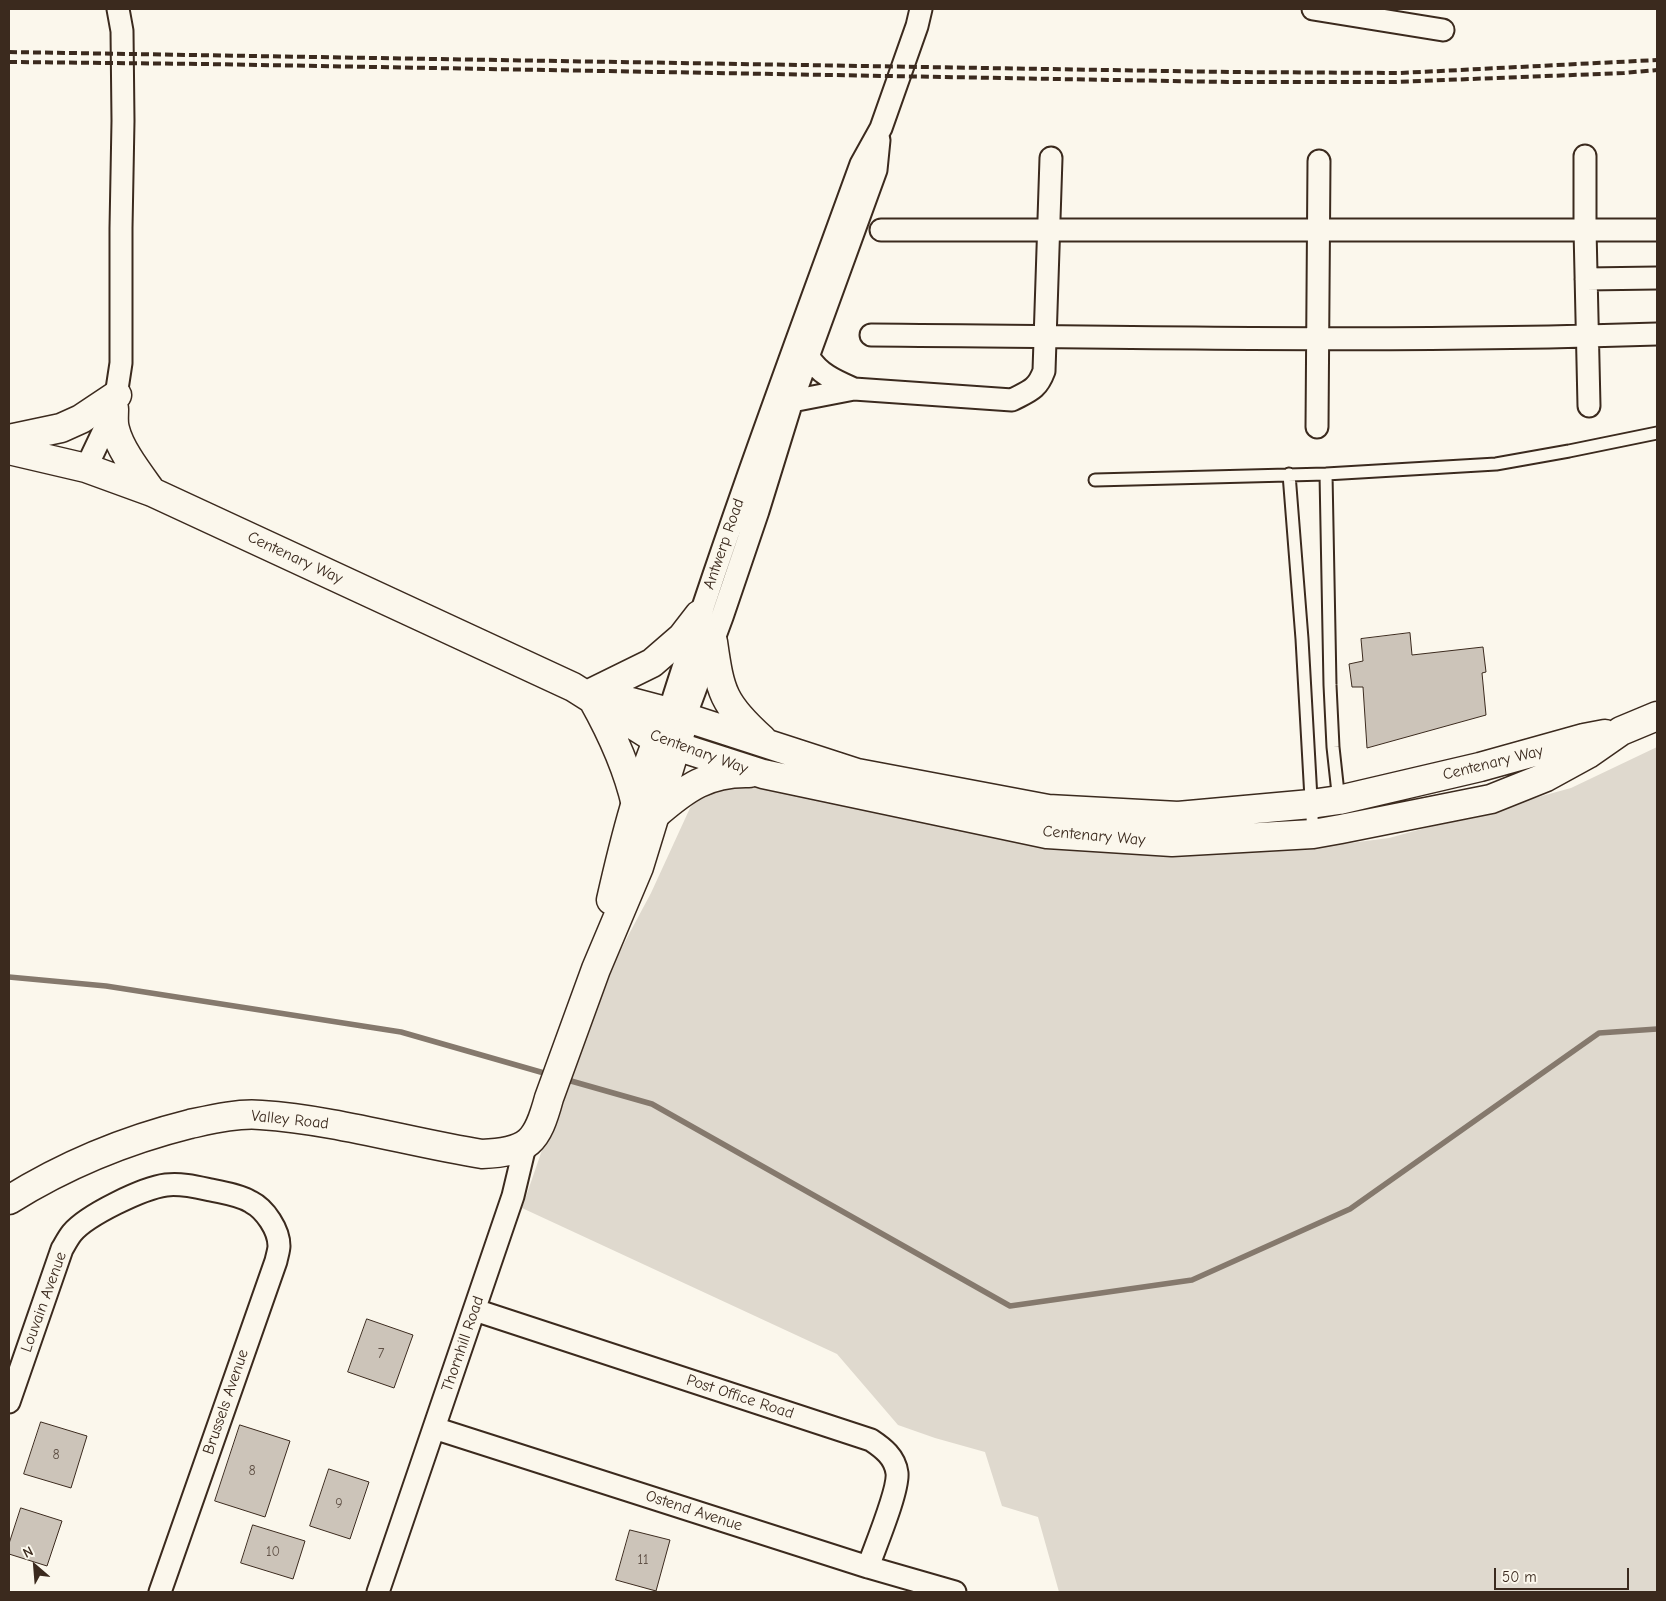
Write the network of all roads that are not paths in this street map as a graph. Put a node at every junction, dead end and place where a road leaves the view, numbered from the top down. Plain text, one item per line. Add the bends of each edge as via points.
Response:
1 (118, 9) edge
2 (1313, 9) edge
3 (921, 14) edge
4 (1444, 30) dead end
5 (881, 128) junction
6 (1585, 156) dead end
7 (1051, 158) dead end
8 (1319, 161) dead end
9 (1585, 229) junction
10 (881, 230) dead end
11 (1048, 230) junction
12 (1318, 230) junction
13 (1657, 230) edge
14 (1657, 278) edge
15 (1586, 279) junction
16 (1657, 334) edge
17 (871, 335) dead end
18 (1045, 336) junction
19 (1588, 336) junction
20 (1317, 338) junction
21 (809, 357) junction
22 (854, 389) junction
23 (792, 401) junction
24 (116, 402) junction
25 (1589, 406) dead end
26 (1317, 427) dead end
27 (1657, 433) edge
28 (9, 439) edge
29 (9, 450) edge
30 (86, 468) junction
31 (1289, 474) junction
32 (1326, 474) junction
33 (1095, 480) dead end
34 (152, 492) junction
35 (699, 615) junction
36 (713, 642) junction
37 (587, 693) junction
38 (677, 715) junction
39 (1657, 716) edge
40 (667, 743) junction
41 (766, 744) junction
42 (763, 774) junction
43 (1311, 804) junction
44 (646, 809) junction
45 (1340, 814) junction
46 (1313, 834) junction
47 (549, 1098) joint
48 (524, 1146) junction
49 (9, 1200) edge
50 (264, 1213) joint
51 (475, 1310) junction
52 (9, 1402) edge
53 (434, 1428) junction
54 (868, 1567) junction
55 (160, 1592) edge
56 (378, 1592) edge
57 (954, 1592) edge

1 - 24 street via 122,31 123,121 121,363
2 - 4 street
3 - 5 street, Antwerp Road
5 - 21 street, Antwerp Road via 876,170
5 - 35 street, Antwerp Road via 861,164
6 - 9 street
7 - 11 street
8 - 12 street
9 - 12 street
9 - 13 street
9 - 15 street
10 - 11 street
11 - 12 street
11 - 18 street
12 - 20 street
14 - 15 street
15 - 19 street
16 - 19 street
17 - 18 street
18 - 20 street
18 - 22 street via 1044,371 1040,383 1012,400
19 - 20 street
19 - 25 street
20 - 26 street
21 - 22 street via 822,372
21 - 23 street, Antwerp Road
22 - 23 street
23 - 36 street, Antwerp Road
24 - 28 main road via 61,428
24 - 30 street
24 - 34 main road via 114,429 134,467
27 - 32 lane via 1496,464
29 - 30 main road, Centenary Way
30 - 34 main road, Centenary Way
31 - 32 lane
31 - 33 lane
31 - 43 lane
32 - 45 lane via 1330,685
34 - 37 main road, Centenary Way
35 - 37 main road via 682,637 652,663
35 - 38 street, Antwerp Road
36 - 38 street, Antwerp Road
36 - 41 main road via 726,700
37 - 38 main road, Centenary Way
37 - 40 main road, Centenary Way
37 - 44 main road via 603,717
38 - 40 main road, Antwerp Road
38 - 41 main road, Centenary Way
39 - 45 main road, Centenary Way via 1621,731 1546,777 1491,799
40 - 42 main road, Centenary Way
40 - 44 main road, Antwerp Road
41 - 43 main road, Centenary Way via 857,773 1048,809 1178,816
42 - 44 main road via 718,775
42 - 46 main road, Centenary Way via 1046,834 1172,842
43 - 45 main road, Centenary Way
43 - 46 lane
44 - 47 main road, Antwerp Road via 639,867 596,970
45 - 46 main road, Centenary Way
47 - 48 main road, Thornhill Road via 535,1136
48 - 49 main road, Valley Road via 504,1153 482,1154 311,1120 259,1114 217,1118 151,1134 97,1153
48 - 51 street, Thornhill Road via 513,1196
50 - 52 street, Louvain Avenue via 252,1202 226,1193 191,1185 166,1185 110,1206 89,1218 73,1232 62,1249
50 - 55 street, Brussels Avenue via 274,1227 279,1245 276,1261
51 - 53 street, Thornhill Road
51 - 54 street, Post Office Road via 871,1440 885,1450 894,1462 897,1474 894,1494
53 - 54 street, Ostend Avenue
53 - 56 street, Thornhill Road
54 - 57 street, Ostend Avenue

